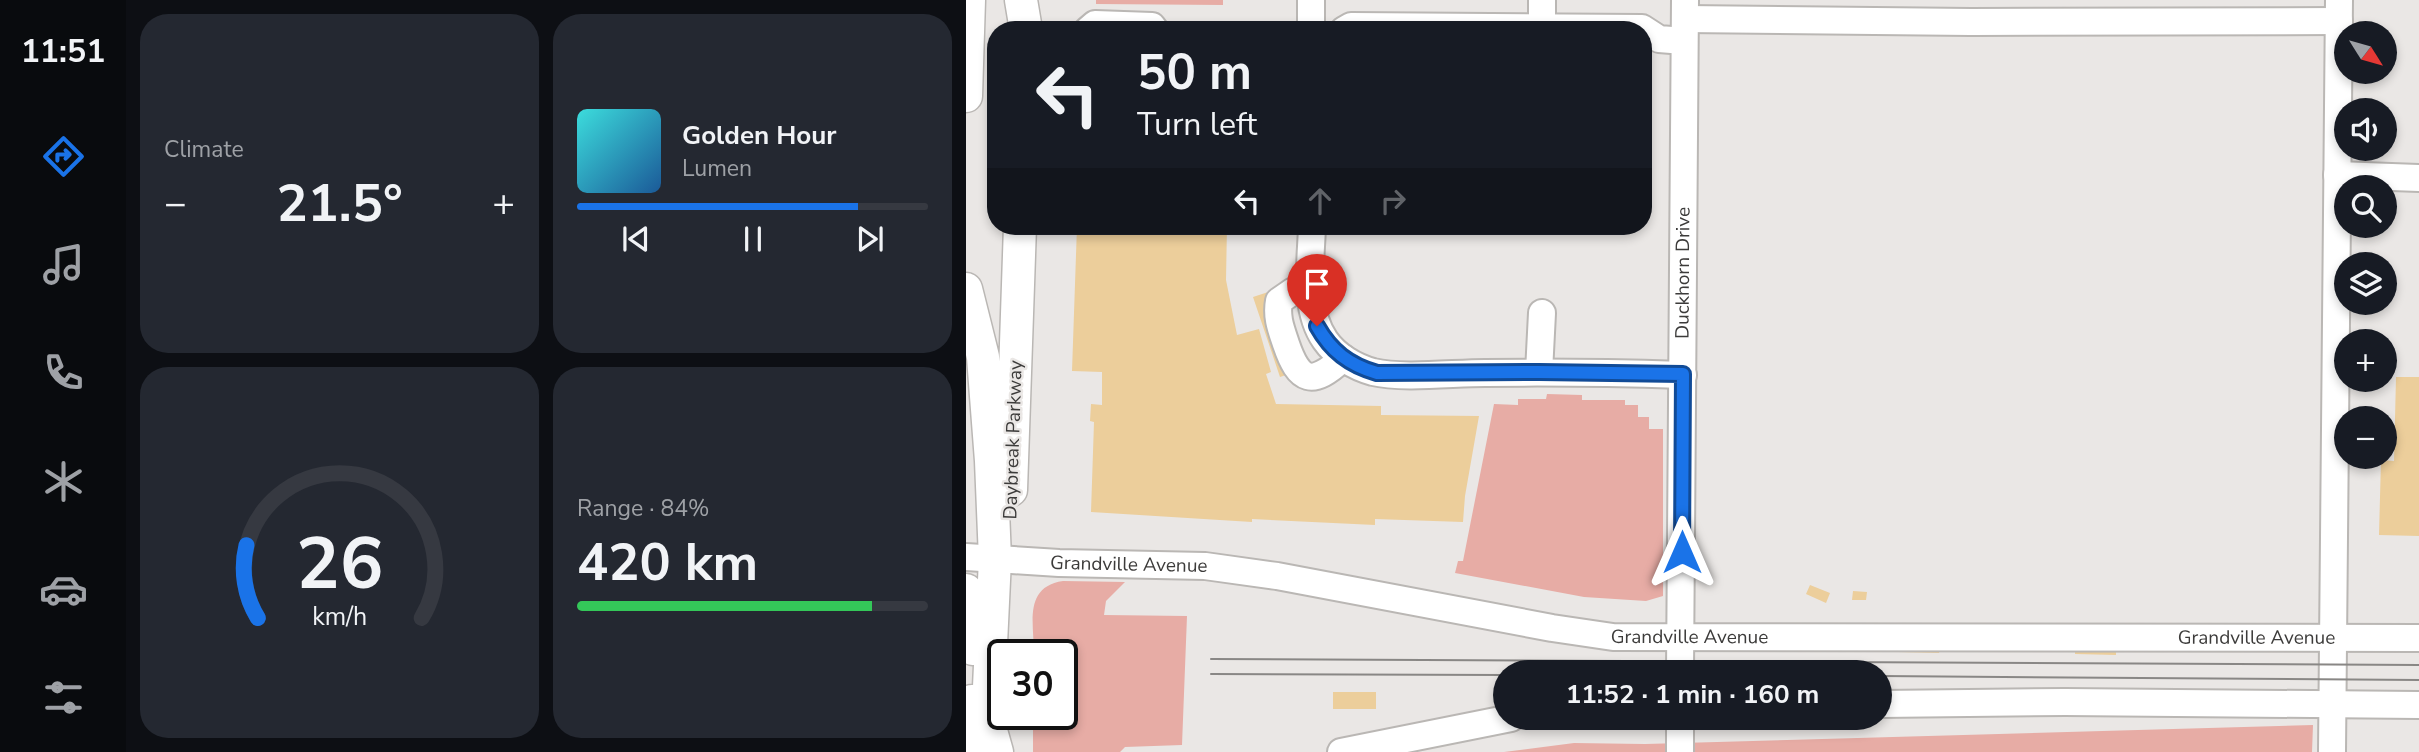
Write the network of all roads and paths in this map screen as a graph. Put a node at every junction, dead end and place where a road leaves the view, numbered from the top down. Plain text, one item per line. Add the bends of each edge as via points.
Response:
1 (969, 0) edge
2 (1021, 0) edge
3 (1028, 0) edge
4 (1311, 0) edge
5 (1542, 0) edge
6 (2339, 11) edge
7 (1024, 21) edge
8 (1027, 21) edge
9 (1311, 21) edge
10 (1542, 21) edge
11 (1652, 29) edge
12 (1671, 30) edge
13 (966, 96) edge
14 (2337, 175) edge
15 (2397, 177) edge
16 (2419, 178) edge
17 (1019, 235) edge
18 (1312, 235) edge
19 (2337, 238) edge
20 (1310, 284) junction
21 (966, 289) edge
22 (1542, 313) dead end
23 (1343, 358) junction
24 (1539, 372) junction
25 (1683, 374) junction
26 (990, 558) edge
27 (966, 590) edge
28 (1681, 638) junction
29 (2334, 638) junction
30 (2419, 638) edge
31 (1007, 639) edge
32 (1680, 660) edge
33 (1892, 704) edge
34 (2333, 704) junction
35 (2419, 705) edge
36 (1493, 722) edge
37 (1009, 730) edge
38 (1680, 730) edge
39 (970, 752) edge
40 (997, 752) edge
41 (1009, 752) edge
42 (1342, 752) edge
43 (1680, 752) edge
44 (2333, 752) edge

1 - 13 main road
2 - 7 main road
3 - 8 main road
4 - 9 street
5 - 10 street
6 - 12 street
6 - 14 street
11 - 12 street
12 - 25 street, Duckhorn Drive
15 - 16 street
17 - 26 main road, Daybreak Parkway
18 - 20 street
19 - 29 street
20 - 23 street via 1317,326
20 - 23 street via 1279,301 1277,313 1295,368 1304,376 1318,376
21 - 26 main road via 983,357 992,461
22 - 24 street
23 - 24 street via 1377,373
24 - 25 street
25 - 28 street, Duckhorn Drive
26 - 28 street, Grandville Avenue via 1205,566 1586,634
26 - 31 main road, Daybreak Parkway
26 - 40 main road via 988,708
27 - 39 main road via 974,627
28 - 29 street, Grandville Avenue
28 - 32 street, Duckhorn Drive
29 - 30 street, Grandville Avenue
29 - 34 street
33 - 34 street
34 - 35 street
34 - 44 street
36 - 42 street
37 - 41 main road
38 - 43 street

